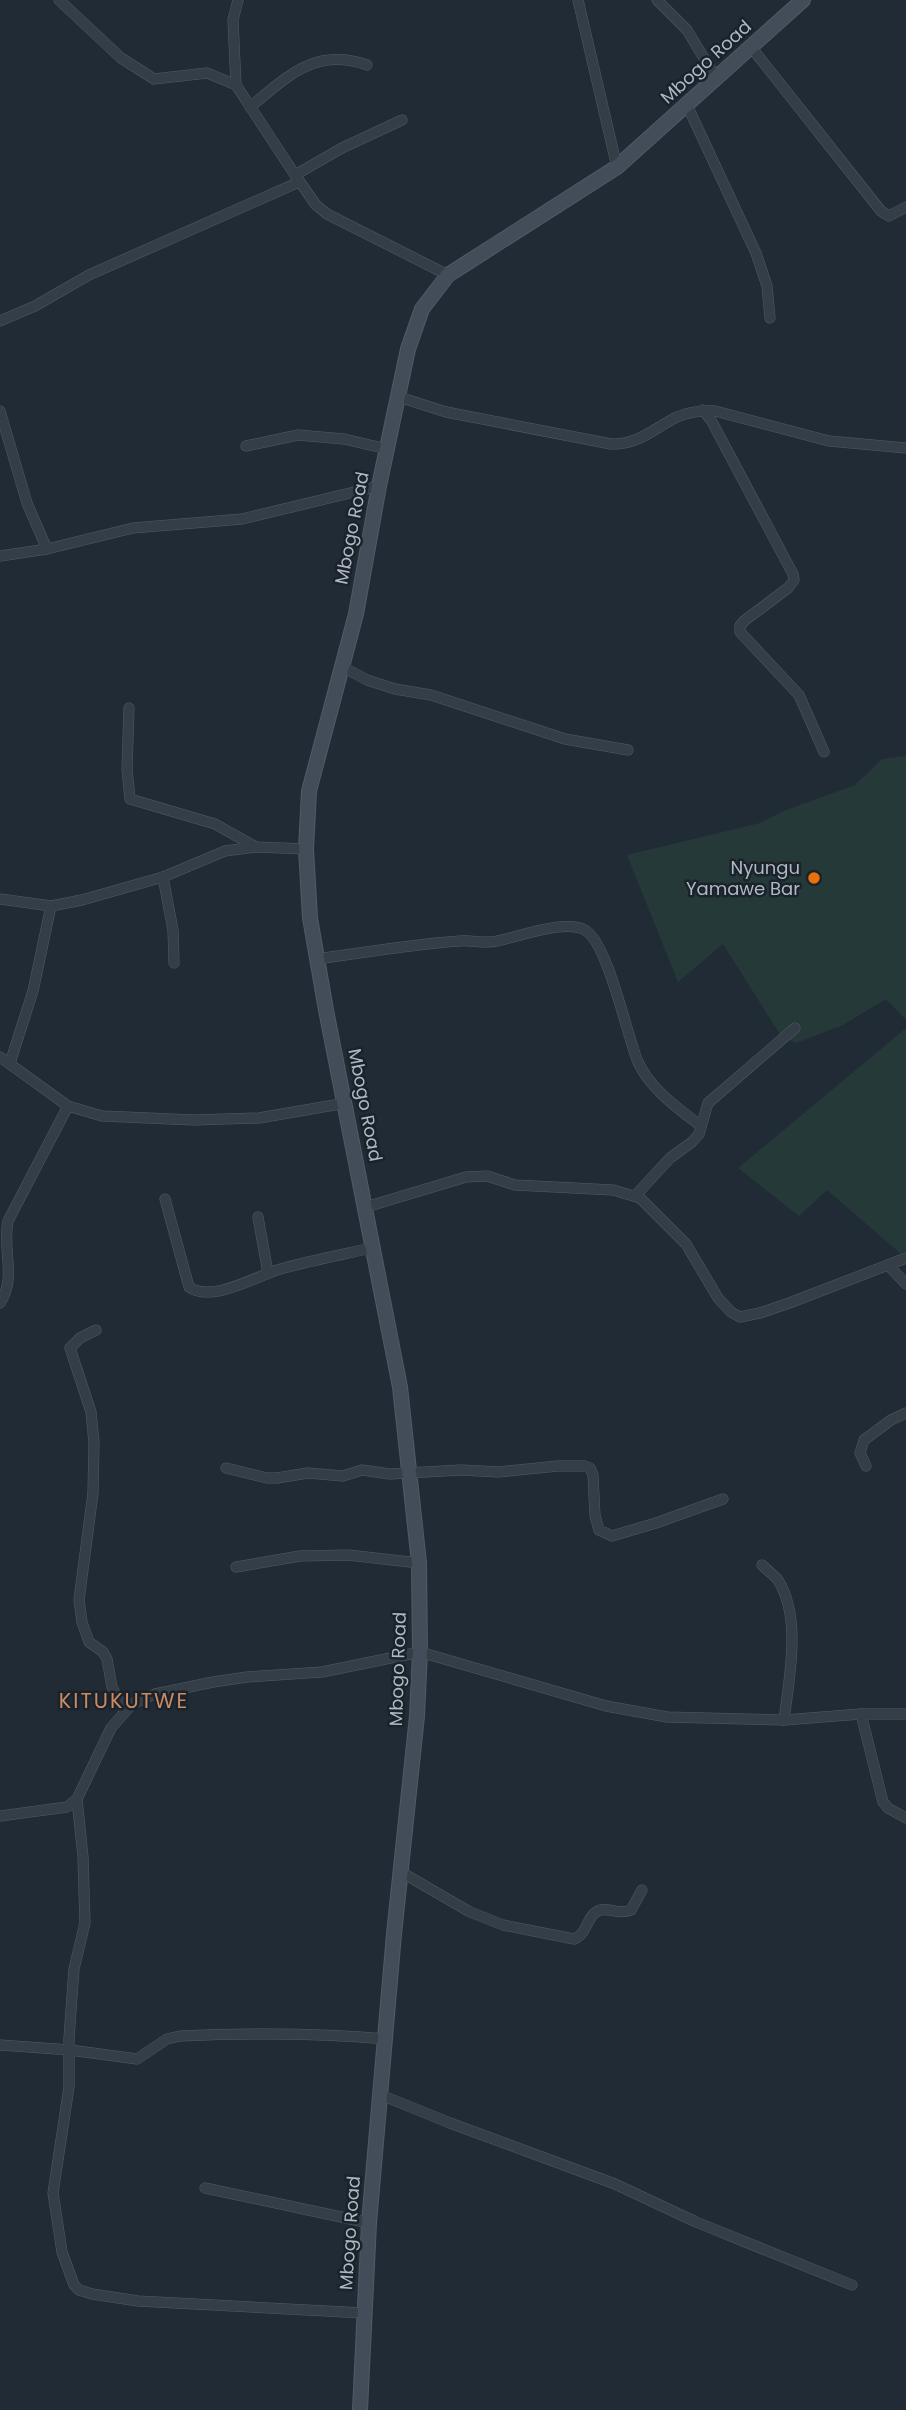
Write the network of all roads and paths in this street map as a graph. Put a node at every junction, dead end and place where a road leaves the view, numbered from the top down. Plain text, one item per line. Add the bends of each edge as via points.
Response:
1 (60, 0) edge
2 (238, 0) edge
3 (578, 0) edge
4 (657, 0) edge
5 (803, 0) edge
6 (751, 47) junction
7 (368, 65) dead end
8 (716, 78) junction
9 (236, 85) junction
10 (687, 106) junction
11 (250, 107) junction
12 (402, 120) dead end
13 (617, 167) junction
14 (297, 178) junction
15 (906, 206) edge
16 (448, 275) junction
17 (770, 318) dead end
18 (0, 321) edge
19 (399, 397) junction
20 (703, 410) junction
21 (0, 411) edge
22 (246, 446) dead end
23 (906, 448) edge
24 (387, 449) junction
25 (379, 486) junction
26 (47, 550) junction
27 (0, 556) edge
28 (341, 666) junction
29 (129, 708) dead end
30 (628, 750) dead end
31 (824, 752) dead end
32 (256, 847) junction
33 (306, 849) junction
34 (163, 877) junction
35 (0, 899) edge
36 (51, 906) junction
37 (317, 958) junction
38 (174, 963) dead end
39 (796, 1028) dead end
40 (0, 1057) edge
41 (10, 1063) junction
42 (346, 1102) junction
43 (68, 1106) junction
44 (701, 1126) junction
45 (635, 1196) junction
46 (166, 1199) dead end
47 (366, 1207) junction
48 (258, 1217) dead end
49 (372, 1248) junction
50 (906, 1258) edge
51 (888, 1265) junction
52 (268, 1273) junction
53 (906, 1284) edge
54 (0, 1303) edge
55 (96, 1330) dead end
56 (906, 1413) edge
57 (866, 1466) dead end
58 (226, 1468) dead end
59 (410, 1472) junction
60 (723, 1499) dead end
61 (419, 1563) junction
62 (762, 1565) dead end
63 (236, 1567) dead end
64 (420, 1652) junction
65 (125, 1712) junction
66 (861, 1714) junction
67 (906, 1714) edge
68 (784, 1720) junction
69 (77, 1799) junction
70 (0, 1816) edge
71 (906, 1818) edge
72 (401, 1872) junction
73 (642, 1890) dead end
74 (386, 2039) junction
75 (0, 2045) edge
76 (69, 2050) junction
77 (381, 2095) junction
78 (205, 2188) dead end
79 (369, 2223) junction
80 (852, 2285) dead end
81 (364, 2313) junction
82 (360, 2410) edge

1 - 9 street via 121,58 157,80 207,73
2 - 9 street via 233,20
3 - 13 street
4 - 8 street via 687,30
5 - 6 main road, Mbogo Road
6 - 8 main road, Mbogo Road
6 - 15 street via 881,211 889,216
7 - 11 street via 333,59 302,67
8 - 10 main road, Mbogo Road
9 - 11 street
10 - 13 main road, Mbogo Road
10 - 17 street via 756,253 767,286
11 - 14 street
12 - 14 street via 342,148
13 - 16 main road, Mbogo Road
14 - 16 street via 327,214
14 - 18 street
16 - 19 main road, Mbogo Road via 422,309
19 - 20 street via 446,412 611,444 629,443 679,416
19 - 24 main road, Mbogo Road
20 - 23 street via 829,441
20 - 31 street via 793,574 788,587 744,621 740,632 799,695
21 - 26 street via 27,503
22 - 24 street via 298,435
24 - 25 main road, Mbogo Road
25 - 26 street via 242,519 134,528
25 - 28 main road, Mbogo Road via 356,614
26 - 27 street
28 - 30 street via 367,680 431,695 565,740
28 - 33 main road, Mbogo Road via 309,791
29 - 32 street via 131,799 215,824
32 - 33 street
32 - 34 street via 225,851
33 - 37 main road, Mbogo Road
34 - 36 street
34 - 38 street
35 - 36 street
36 - 41 street via 33,990
37 - 42 main road, Mbogo Road
37 - 44 street via 462,940 494,942 560,927 588,931 620,998 639,1063 668,1099
39 - 44 street via 708,1103
40 - 41 street
41 - 43 street
42 - 43 street via 259,1118 194,1120 118,1118
42 - 47 main road, Mbogo Road
43 - 54 street via 8,1221 8,1289
44 - 45 street via 692,1142 670,1158
45 - 47 street via 588,1187 515,1185 479,1176
45 - 51 street via 686,1244 718,1298 740,1317
46 - 52 street via 192,1290 236,1287
47 - 49 main road, Mbogo Road
48 - 52 street
49 - 52 street
49 - 59 main road, Mbogo Road via 400,1387
50 - 51 street
51 - 53 street
55 - 65 street via 71,1348 91,1412 94,1443 93,1493 79,1600 85,1634 107,1659
56 - 57 street via 864,1440 860,1453
58 - 59 street via 267,1478 308,1473 335,1476 362,1470
59 - 60 street via 585,1466 593,1475 600,1530 612,1536
59 - 61 main road, Mbogo Road
61 - 63 street via 348,1555 300,1556
61 - 64 main road, Mbogo Road
62 - 68 street via 778,1580 793,1636
64 - 65 street via 322,1672 247,1677 155,1694
64 - 68 street via 640,1714 698,1720
64 - 72 main road, Mbogo Road
65 - 69 street via 111,1728
66 - 67 street
66 - 68 street
66 - 71 street via 883,1802
69 - 70 street via 67,1807
69 - 76 street via 85,1923 74,1969
72 - 73 street via 470,1912 503,1925 574,1940 582,1935 593,1914 606,1909 617,1913 631,1910
72 - 74 main road, Mbogo Road
74 - 76 street via 180,2036 137,2059
74 - 77 main road, Mbogo Road
75 - 76 street
76 - 81 street via 69,2087 53,2193 62,2252 79,2290 138,2301
77 - 79 main road, Mbogo Road
77 - 80 street via 615,2184
78 - 79 street
79 - 81 main road, Mbogo Road
81 - 82 main road, Mbogo Road

